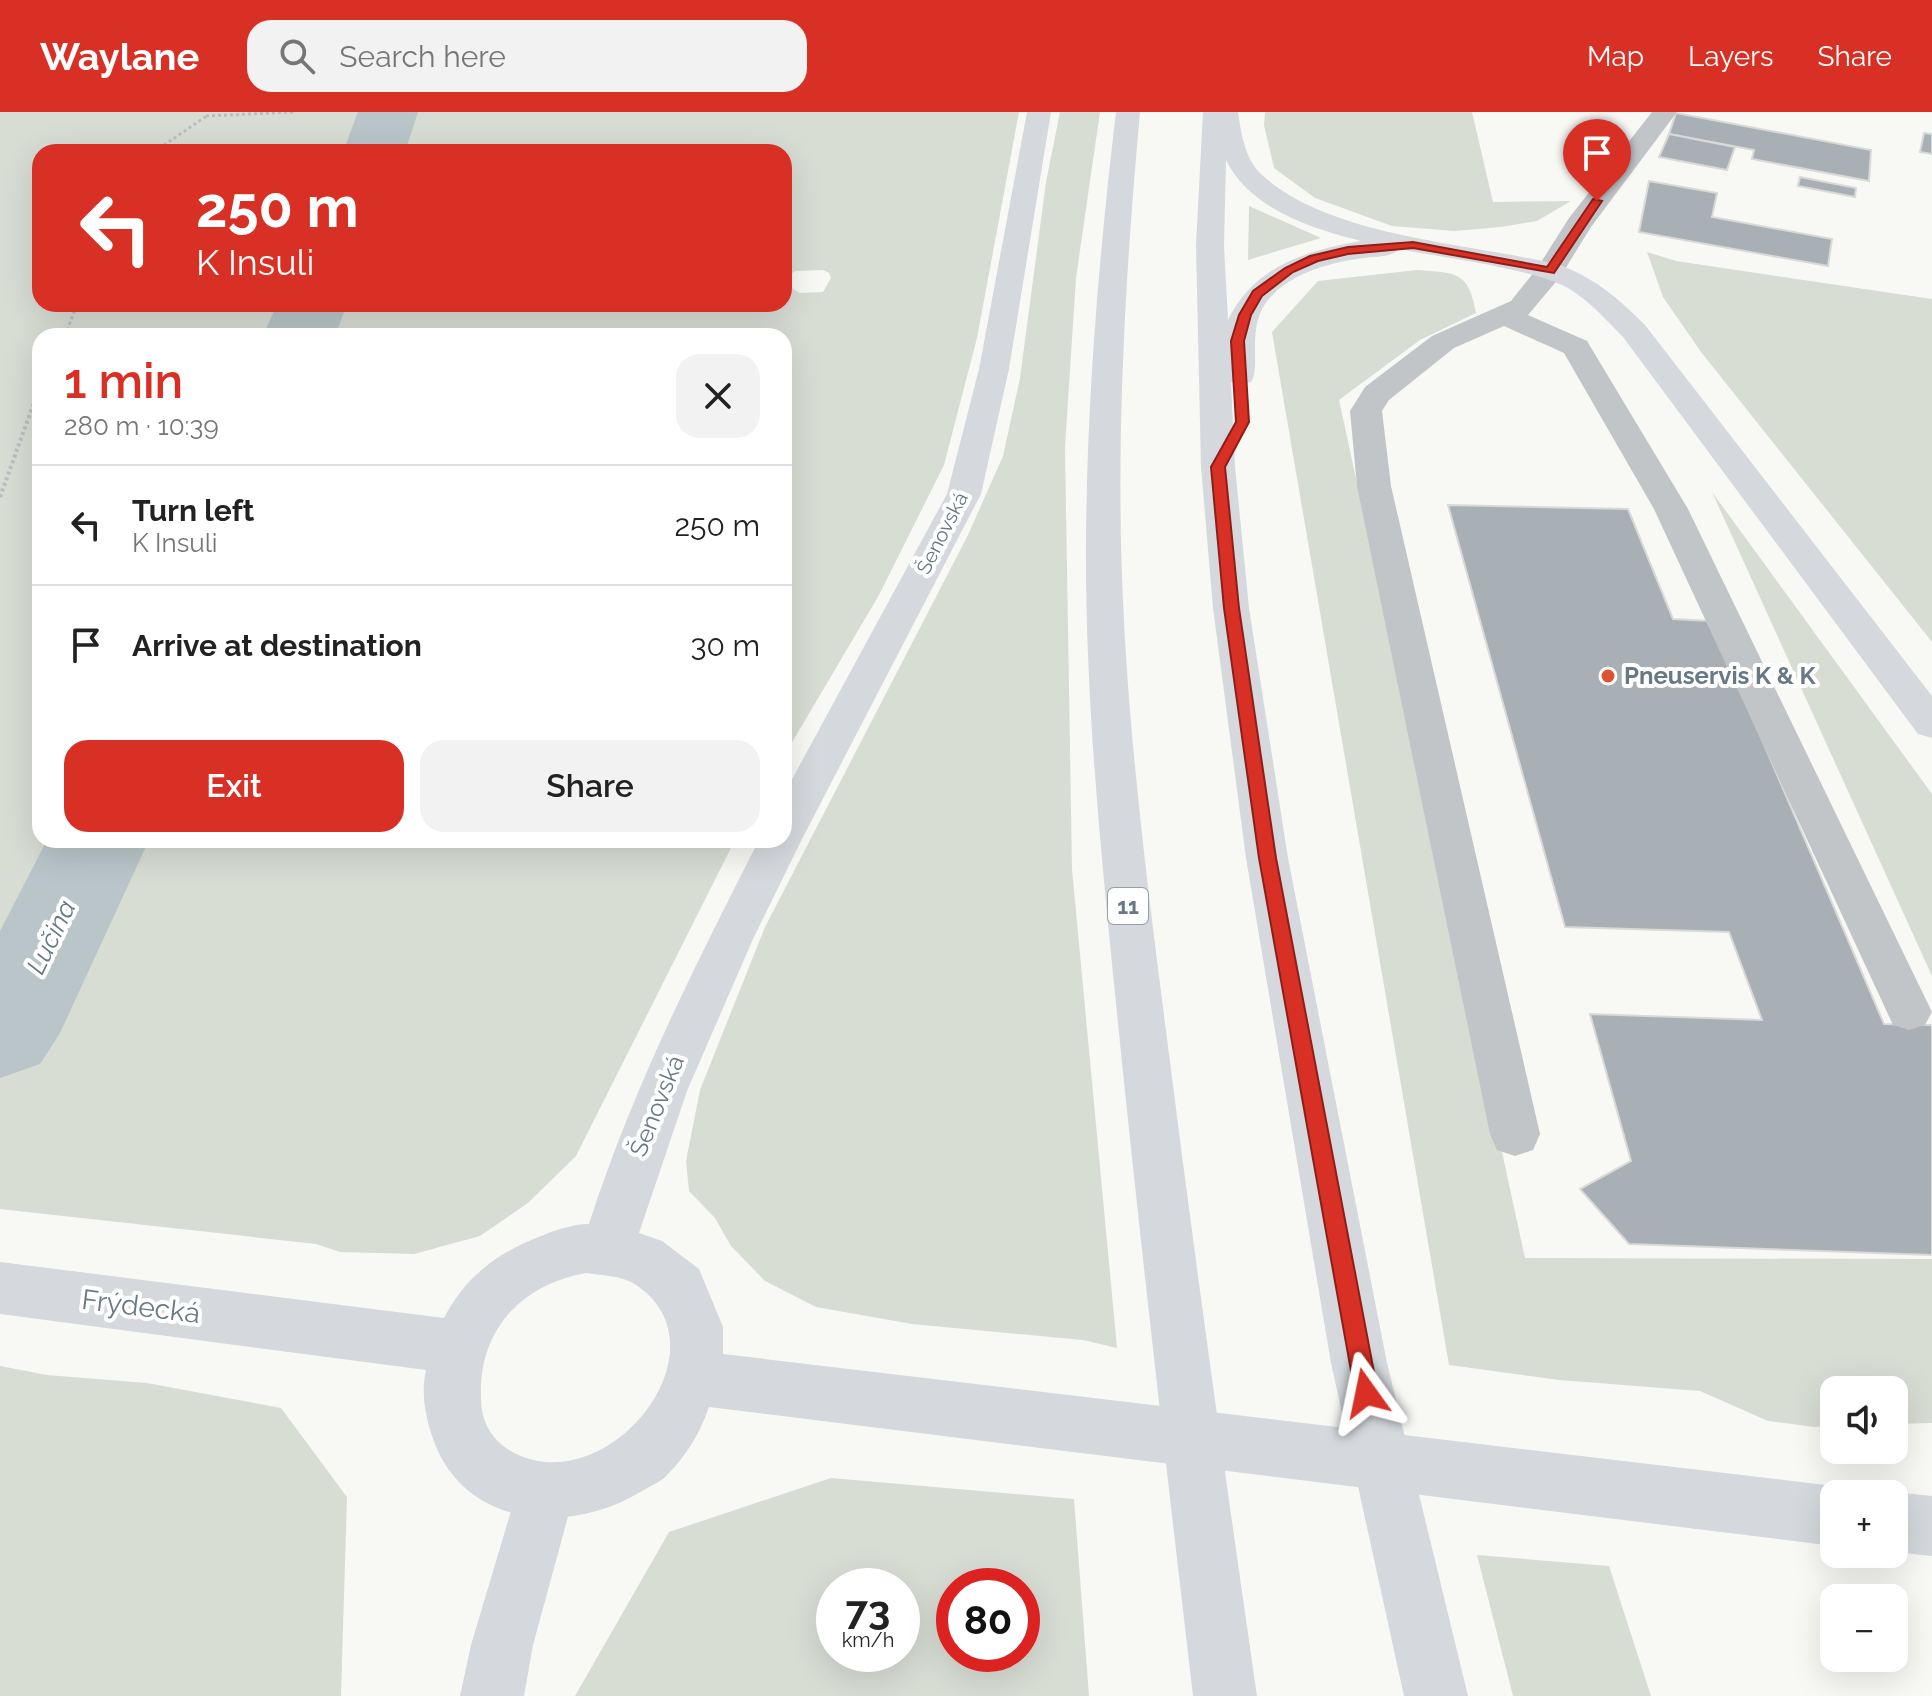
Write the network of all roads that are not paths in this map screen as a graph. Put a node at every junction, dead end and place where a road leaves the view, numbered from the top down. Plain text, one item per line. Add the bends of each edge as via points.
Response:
1 (1039, 112) edge
2 (1128, 112) edge
3 (1215, 112) edge
4 (1226, 112) edge
5 (1665, 112) edge
6 (1413, 245) junction
7 (1550, 271) junction
8 (1505, 315) junction
9 (1218, 467) junction
10 (1932, 724) edge
11 (792, 818) edge
12 (776, 848) edge
13 (1909, 1011) dead end
14 (1515, 1134) dead end
15 (608, 1248) junction
16 (0, 1288) edge
17 (458, 1347) junction
18 (695, 1378) junction
19 (546, 1491) junction
20 (1820, 1515) edge
21 (1908, 1523) edge
22 (1932, 1526) edge
23 (492, 1696) edge
24 (1225, 1696) edge
25 (1436, 1696) edge

1 - 11 main road, Šenovská via 994,369 964,494
2 - 24 main road, 11 via 1112,272 1104,447 1105,607 1123,860
3 - 9 main road via 1210,245
4 - 6 main road via 1235,156 1252,180 1323,222
5 - 7 street via 1579,224
6 - 7 main road
6 - 9 main road via 1314,259 1257,294 1237,341 1243,422
7 - 8 street via 1521,307
7 - 10 main road via 1598,295 1634,331
8 - 13 street via 1576,347 1671,509
8 - 14 street via 1443,342 1376,394 1366,411 1374,486
9 - 25 main road via 1231,608 1267,858 1359,1363
12 - 15 main road, Šenovská via 674,1061 622,1194
15 - 17 main road via 563,1252 519,1271 482,1304
15 - 18 main road via 650,1261 681,1290 698,1330
16 - 17 main road, Frýdecká
17 - 19 main road via 449,1392 458,1434 484,1468 523,1488
18 - 19 main road via 679,1418 650,1453 611,1478 568,1491
18 - 20 main road
19 - 23 main road
21 - 22 main road

